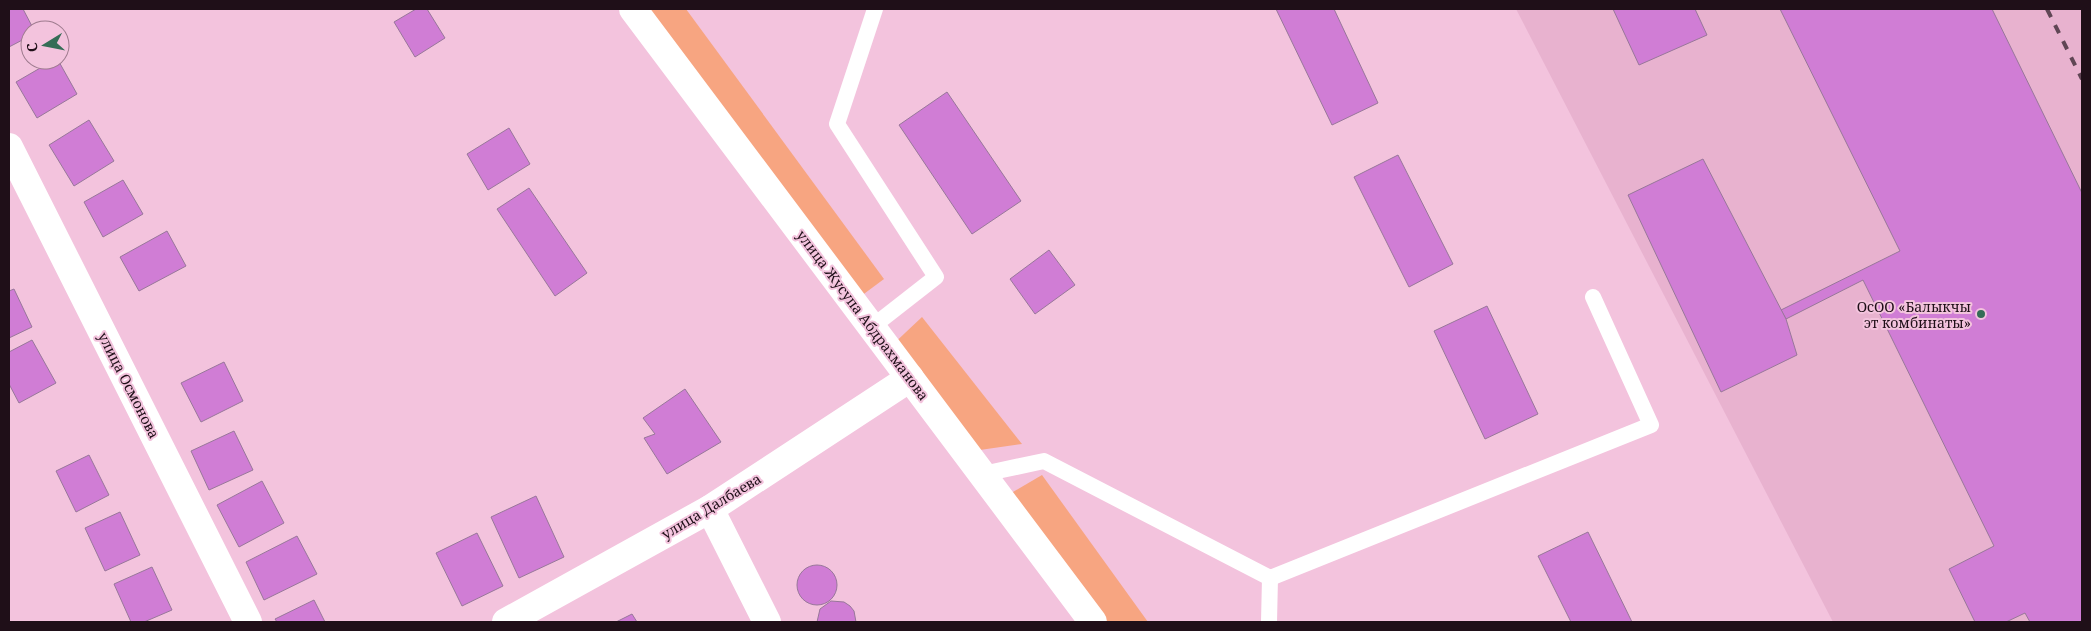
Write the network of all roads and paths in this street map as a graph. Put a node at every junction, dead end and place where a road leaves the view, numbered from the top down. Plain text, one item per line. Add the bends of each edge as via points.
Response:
1 (633, 9) edge
2 (875, 9) edge
3 (9, 147) edge
4 (1593, 297) dead end
5 (872, 327) junction
6 (910, 378) junction
7 (983, 474) junction
8 (710, 509) junction
9 (1270, 578) junction
10 (248, 622) edge
11 (506, 622) edge
12 (767, 622) edge
13 (1093, 622) edge
14 (1269, 622) edge

1 - 5 main road, улица Жусупа Абдрахманова
2 - 5 lane via 837,124 936,277
3 - 10 main road, улица Осмонова
4 - 9 lane via 1651,425
5 - 6 main road, улица Жусупа Абдрахманова
6 - 7 main road, улица Жусупа Абдрахманова
6 - 8 main road, улица Далбаева
7 - 9 lane via 1044,461
7 - 13 main road, улица Жусупа Абдрахманова
8 - 11 main road, улица Далбаева
8 - 12 main road
9 - 14 lane

